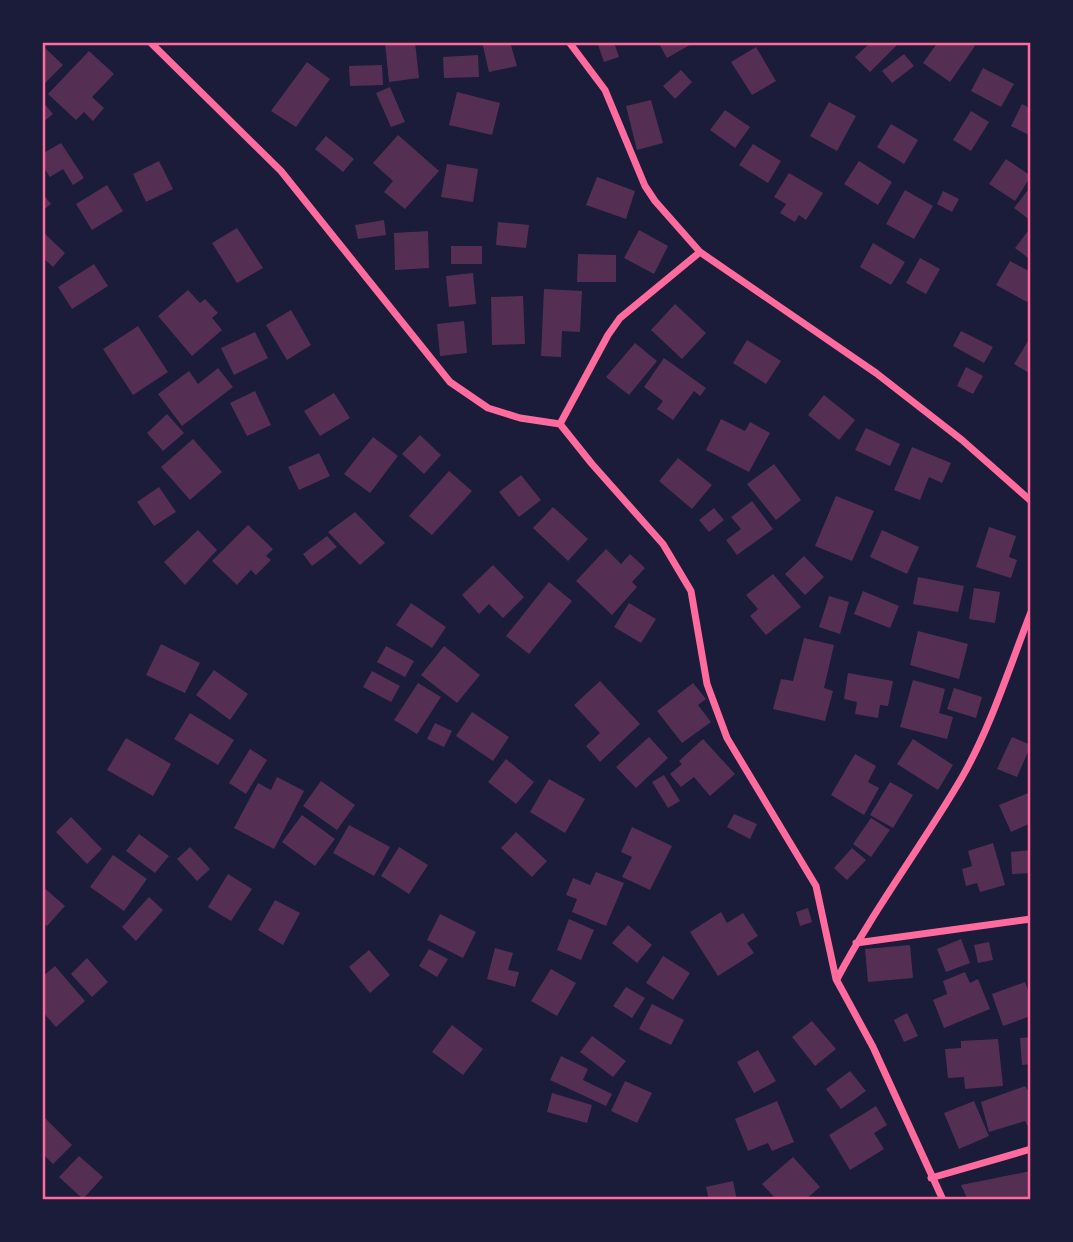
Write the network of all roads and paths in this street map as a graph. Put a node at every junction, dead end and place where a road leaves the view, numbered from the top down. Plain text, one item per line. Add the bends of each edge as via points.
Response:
1 (150, 42) edge
2 (569, 42) edge
3 (701, 252) junction
4 (560, 424) junction
5 (1031, 501) edge
6 (1031, 612) edge
7 (1031, 919) edge
8 (856, 943) junction
9 (836, 979) junction
10 (1031, 1149) edge
11 (932, 1178) junction
12 (943, 1200) edge

1 - 4 street via 281,171 450,382 488,408
2 - 3 street via 605,90 645,186
3 - 4 street via 620,318
3 - 5 street via 876,373
4 - 9 street via 663,544 691,591 707,684 727,738 816,886
6 - 8 street via 979,745
7 - 8 street
8 - 9 street
9 - 11 street via 873,1047
10 - 11 street
11 - 12 street

